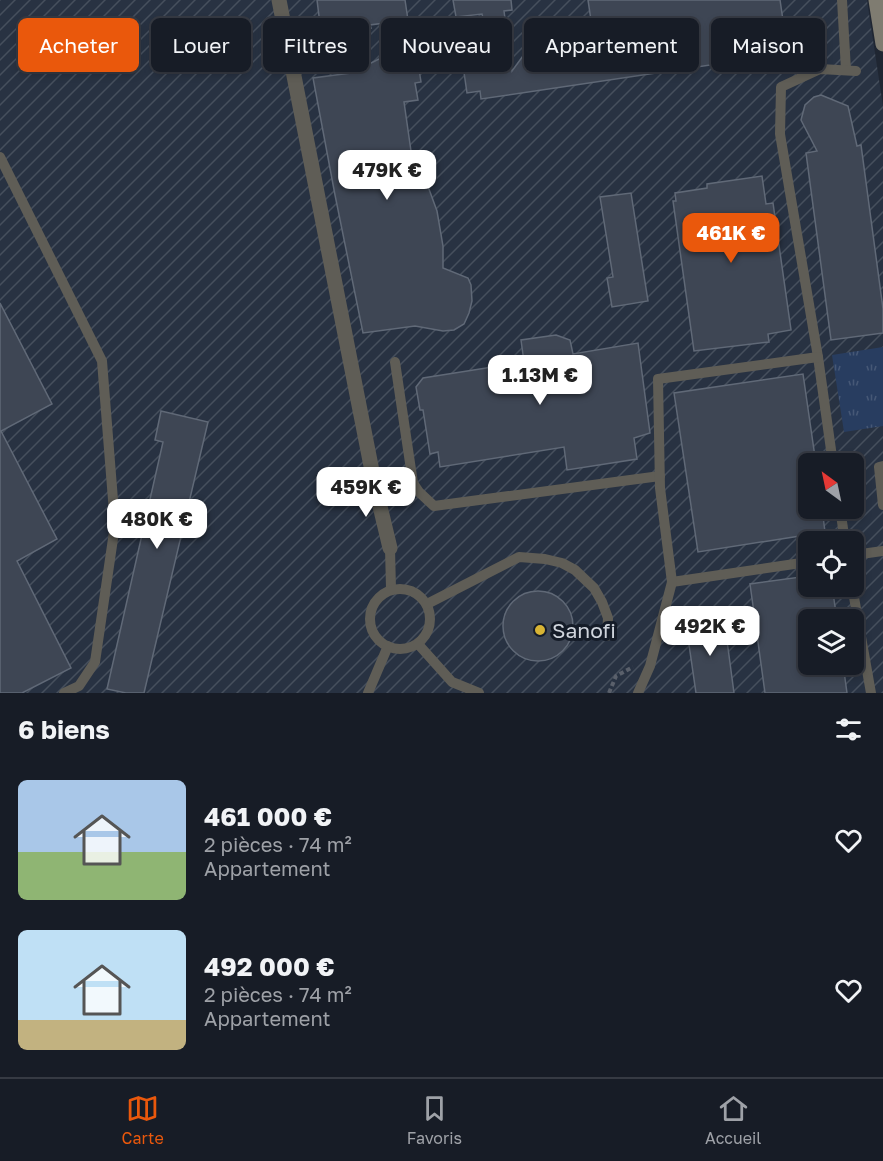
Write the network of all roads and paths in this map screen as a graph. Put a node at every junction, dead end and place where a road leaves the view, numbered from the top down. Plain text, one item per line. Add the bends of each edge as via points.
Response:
1 (279, 0) edge
2 (842, 0) edge
3 (876, 0) edge
4 (883, 44) edge
5 (0, 157) edge
6 (818, 357) junction
7 (394, 362) dead end
8 (831, 453) edge
9 (883, 466) edge
10 (660, 476) junction
11 (883, 505) edge
12 (390, 548) joint
13 (883, 551) edge
14 (864, 554) edge
15 (798, 563) edge
16 (672, 582) junction
17 (391, 589) junction
18 (854, 597) edge
19 (427, 604) junction
20 (607, 636) dead end
21 (418, 644) junction
22 (388, 646) junction
23 (636, 666) dead end
24 (64, 693) edge
25 (368, 693) edge
26 (479, 693) edge
27 (609, 693) edge
28 (638, 693) edge
29 (871, 693) edge

1 - 12 street
2 - 6 lane via 851,70 820,69 781,87 780,134
3 - 4 main road
5 - 24 lane via 102,361 115,525 95,662 79,686
6 - 8 lane
6 - 10 lane via 658,379
7 - 10 lane via 413,483 434,506
9 - 11 lane via 879,466
10 - 16 lane
12 - 17 lane
13 - 14 lane
15 - 16 lane
16 - 28 lane via 650,666
17 - 19 lane via 412,590
17 - 22 lane via 375,602 370,622 373,632
18 - 29 lane
19 - 20 lane via 519,558 544,559 575,570 594,588 608,618
19 - 21 lane via 429,630
21 - 22 lane via 398,649
21 - 26 lane via 452,682
22 - 25 lane
23 - 27 path via 616,676

